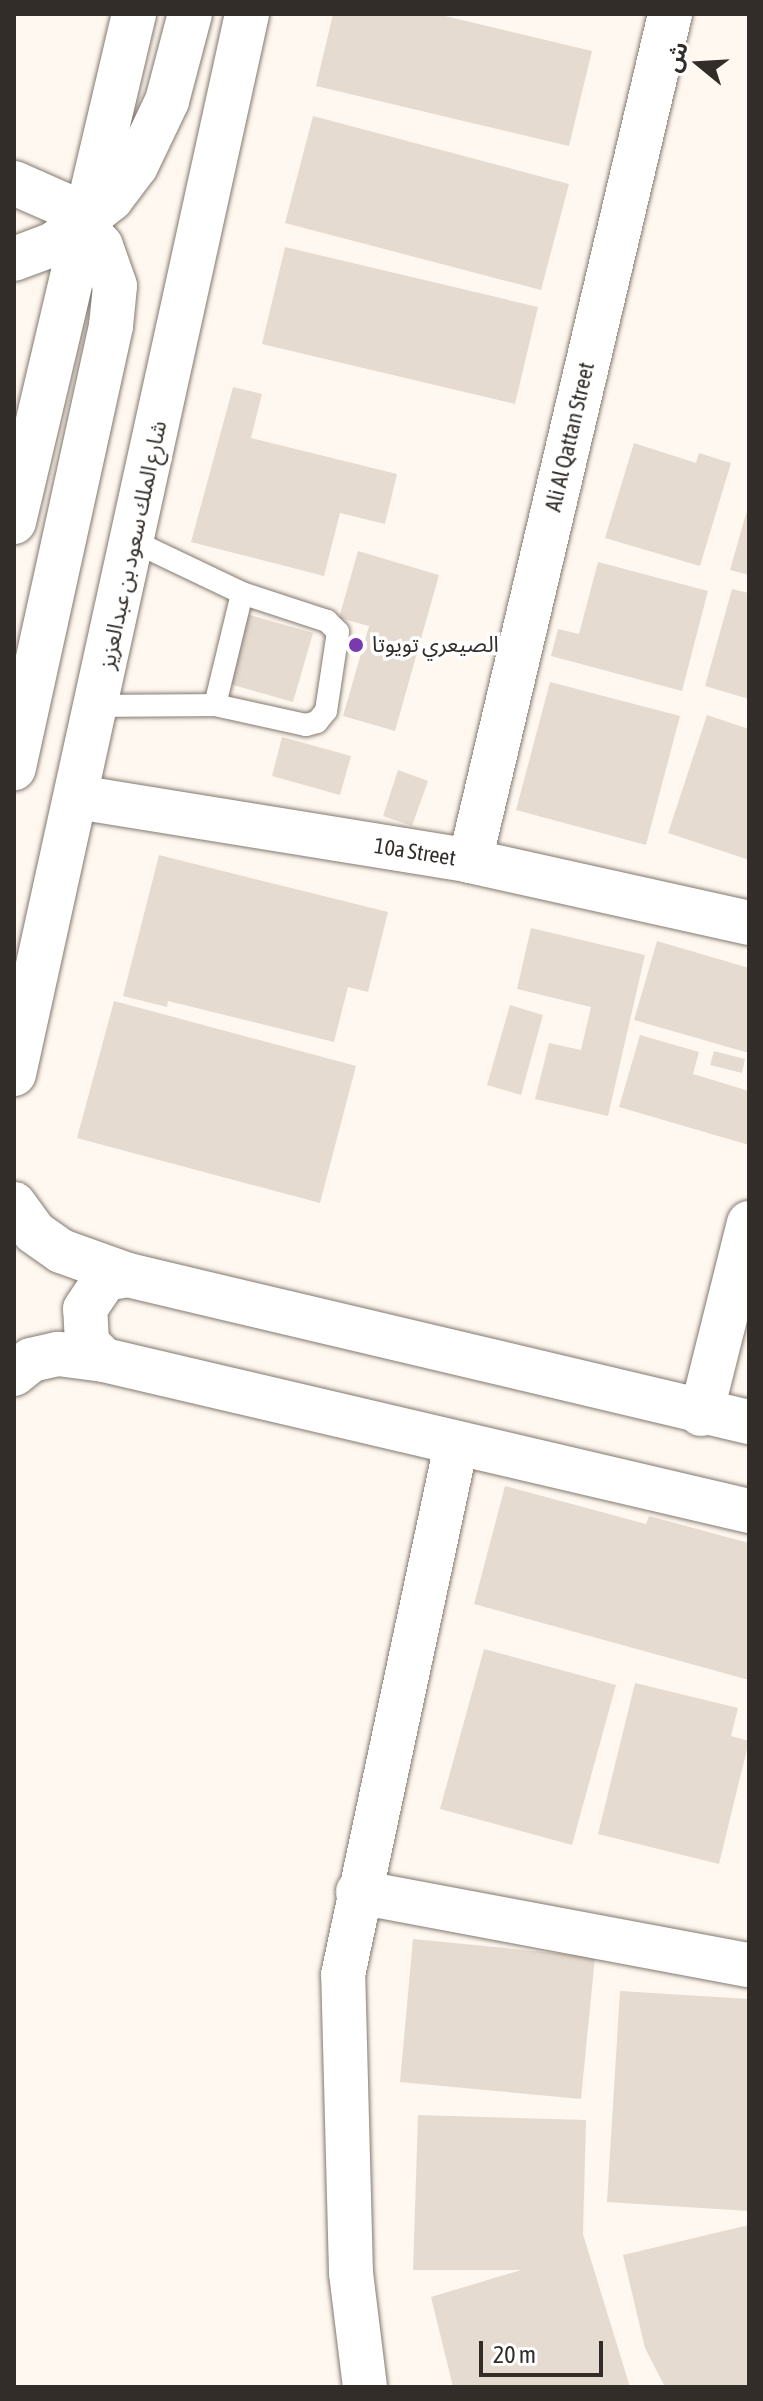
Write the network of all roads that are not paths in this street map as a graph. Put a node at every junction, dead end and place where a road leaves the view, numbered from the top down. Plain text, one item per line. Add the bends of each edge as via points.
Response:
1 (134, 14) edge
2 (190, 14) edge
3 (247, 14) edge
4 (670, 14) edge
5 (14, 183) edge
6 (81, 222) junction
7 (14, 259) edge
8 (14, 522) edge
9 (135, 542) junction
10 (242, 593) junction
11 (215, 705) junction
12 (98, 706) junction
13 (14, 769) edge
14 (77, 797) junction
15 (470, 861) junction
16 (749, 923) edge
17 (14, 1074) edge
18 (14, 1204) edge
19 (749, 1223) edge
20 (128, 1275) junction
21 (104, 1360) junction
22 (14, 1374) edge
23 (701, 1414) junction
24 (749, 1422) edge
25 (456, 1445) junction
26 (749, 1511) edge
27 (358, 1892) junction
28 (749, 1965) edge
29 (365, 2387) edge

1 - 6 street
2 - 6 street via 167,101 136,166 111,199
3 - 9 street, شارع الملك سعود بن عبدالعزيز
4 - 15 street, Ali Al Qattan Street
5 - 6 street via 40,191
6 - 7 street via 54,244
6 - 8 street
6 - 13 street via 101,246 115,286 111,326
9 - 10 lane
9 - 12 street, شارع الملك سعود بن عبدالعزيز
10 - 11 lane
10 - 11 lane via 327,621 338,632 326,711 306,725
11 - 12 lane
12 - 14 street, شارع الملك سعود بن عبدالعزيز
14 - 15 street, 10a Street
14 - 17 street, شارع الملك سعود بن عبدالعزيز
15 - 16 street, 10a Street
18 - 20 street via 34,1232 61,1251
19 - 23 street
20 - 21 street via 105,1279 85,1309 87,1343
20 - 23 street
21 - 22 street via 58,1354 31,1360
21 - 25 street
23 - 24 street
25 - 26 street
25 - 27 street
27 - 28 street
27 - 29 street via 343,1975 351,2273

